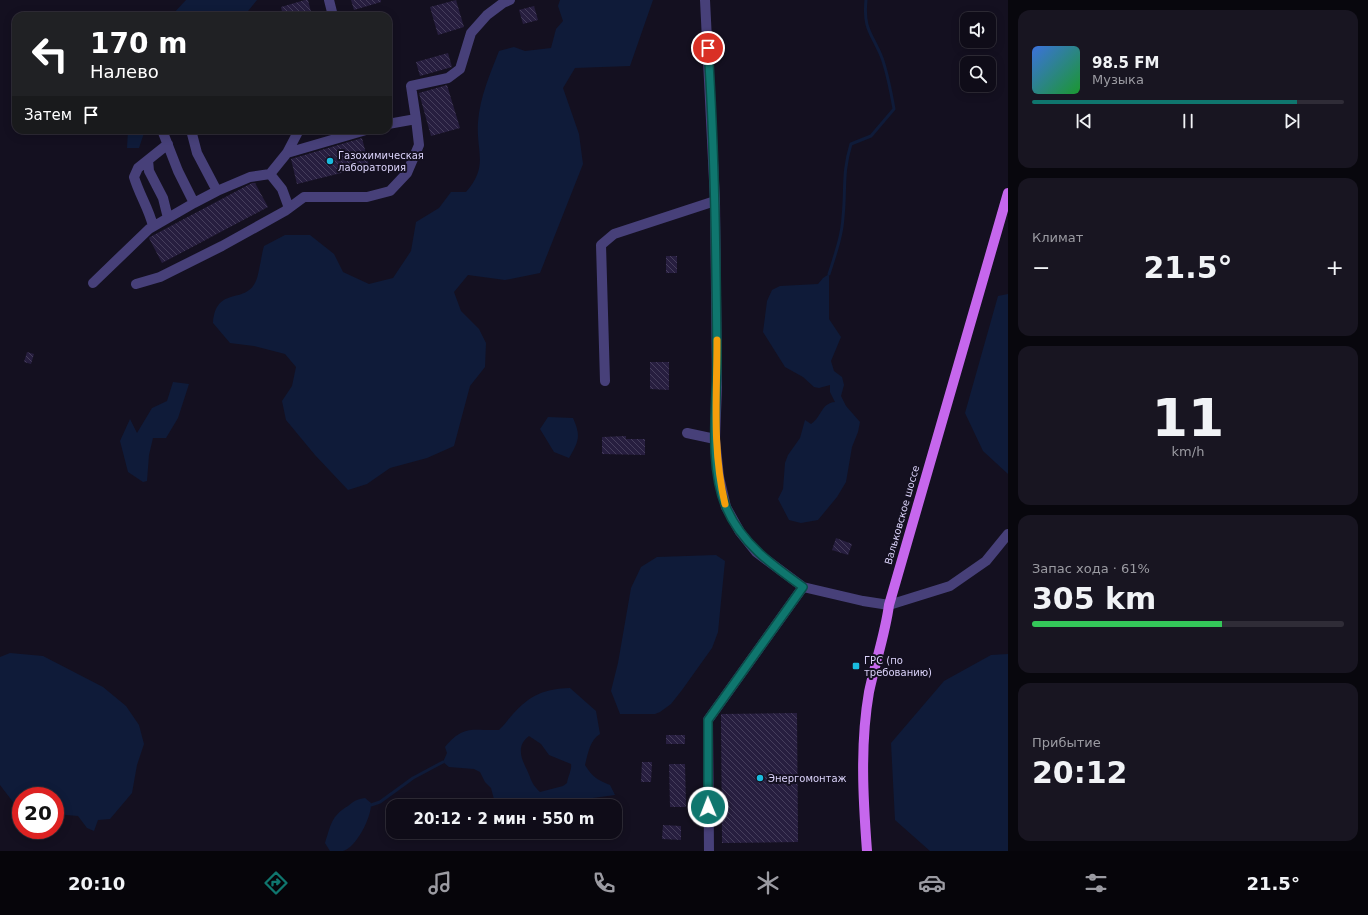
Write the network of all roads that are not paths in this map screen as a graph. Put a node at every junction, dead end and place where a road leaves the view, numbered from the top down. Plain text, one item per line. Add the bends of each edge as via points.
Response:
1 (330, 0) edge
2 (510, 0) edge
3 (706, 0) edge
4 (332, 12) edge
5 (416, 120) junction
6 (392, 123) edge
7 (164, 134) edge
8 (192, 134) edge
9 (297, 134) edge
10 (352, 134) edge
11 (168, 144) junction
12 (287, 153) junction
13 (148, 160) junction
14 (270, 174) junction
15 (217, 191) junction
16 (1008, 193) edge
17 (715, 201) junction
18 (194, 203) junction
19 (289, 208) junction
20 (168, 218) junction
21 (153, 226) junction
22 (93, 283) dead end
23 (136, 284) dead end
24 (605, 381) dead end
25 (687, 432) dead end
26 (715, 438) junction
27 (1008, 534) edge
28 (803, 587) junction
29 (889, 605) junction
30 (709, 851) edge
31 (867, 851) edge

1 - 4 lane
2 - 5 lane via 486,15 470,32 460,69 448,78 410,86
3 - 17 lane
5 - 6 lane
5 - 19 lane via 419,145 407,173 390,191 367,198 304,196
7 - 11 lane
8 - 15 lane via 197,153
9 - 12 lane
10 - 12 lane
11 - 13 lane
11 - 18 lane
12 - 14 lane
13 - 20 lane via 149,171 163,198
13 - 21 lane via 138,168 134,177 150,212
14 - 15 lane via 250,177
14 - 19 lane via 282,190
15 - 18 lane
16 - 29 main road, Вальковское шоссе
17 - 24 lane via 614,234 601,245
17 - 26 lane
18 - 20 lane
19 - 23 lane via 160,277
20 - 21 lane
21 - 22 lane
25 - 26 lane
26 - 28 lane via 719,477 726,507 740,532 756,552
27 - 29 lane via 986,561 950,586
28 - 29 lane
28 - 30 lane via 708,720
29 - 31 main road, Вальковское шоссе via 869,693 864,738

